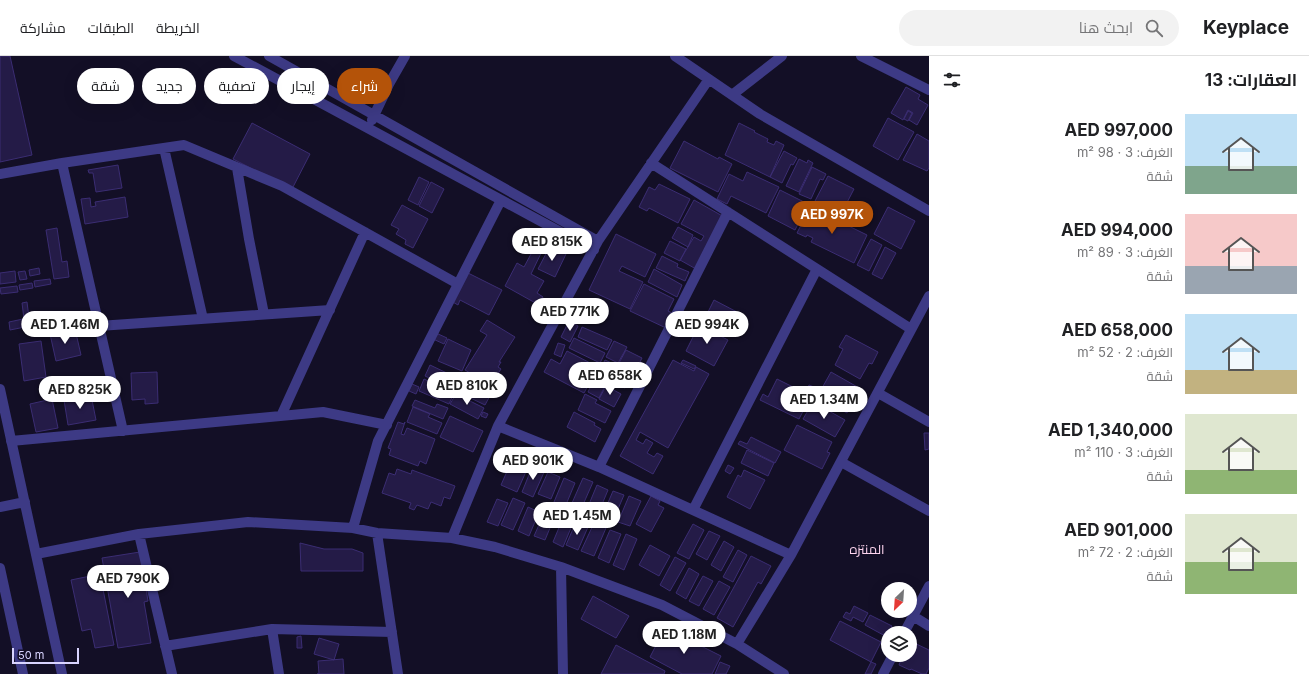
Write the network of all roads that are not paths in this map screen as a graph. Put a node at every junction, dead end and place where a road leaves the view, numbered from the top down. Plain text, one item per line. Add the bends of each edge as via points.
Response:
1 (234, 56) edge
2 (269, 56) edge
3 (405, 56) edge
4 (675, 56) edge
5 (782, 56) edge
6 (861, 56) edge
7 (709, 79) junction
8 (927, 85) edge
9 (732, 96) junction
10 (374, 115) junction
11 (368, 128) junction
12 (164, 148) junction
13 (62, 162) junction
14 (651, 163) junction
15 (237, 168) junction
16 (0, 174) edge
17 (501, 200) junction
18 (929, 211) edge
19 (728, 212) junction
20 (365, 232) junction
21 (596, 246) junction
22 (817, 269) junction
23 (458, 284) junction
24 (929, 296) edge
25 (330, 310) junction
26 (264, 314) junction
27 (203, 319) junction
28 (99, 326) junction
29 (912, 329) junction
30 (0, 389) edge
31 (878, 393) junction
32 (282, 416) junction
33 (929, 422) edge
34 (387, 425) junction
35 (498, 426) junction
36 (123, 431) junction
37 (11, 441) junction
38 (841, 462) junction
39 (599, 467) junction
40 (25, 502) junction
41 (0, 507) edge
42 (692, 510) junction
43 (929, 510) edge
44 (353, 528) junction
45 (377, 533) junction
46 (138, 534) junction
47 (452, 538) junction
48 (36, 554) junction
49 (791, 555) junction
50 (561, 567) junction
51 (0, 568) edge
52 (929, 586) edge
53 (917, 608) edge
54 (916, 618) edge
55 (929, 626) edge
56 (272, 629) junction
57 (392, 632) junction
58 (737, 644) junction
59 (165, 646) junction
60 (889, 662) edge
61 (23, 674) edge
62 (62, 674) edge
63 (172, 674) edge
64 (279, 674) edge
65 (398, 674) edge
66 (563, 674) edge
67 (784, 674) edge
68 (883, 674) edge

1 - 11 street
2 - 10 street
3 - 10 street
4 - 7 street
5 - 9 street
6 - 8 street
7 - 9 street
7 - 14 street
9 - 18 street
10 - 11 street
10 - 21 street
11 - 17 street
12 - 13 street
12 - 15 street via 184,145
12 - 27 street
13 - 16 street
13 - 28 street
14 - 19 street
14 - 21 street
15 - 20 street via 282,186
15 - 26 street
17 - 21 street
17 - 23 street
19 - 22 street
19 - 39 street
20 - 23 street
20 - 25 street
21 - 35 street
22 - 29 street
22 - 42 street
23 - 34 street
24 - 29 street
25 - 26 street
25 - 32 street
26 - 27 street
27 - 28 street
28 - 36 street
29 - 31 street
30 - 37 street
31 - 33 street
31 - 38 street
32 - 34 street via 323,412
32 - 36 street
34 - 44 street via 378,441
35 - 39 street
35 - 47 street
36 - 37 street
37 - 40 street
38 - 43 street
38 - 49 street
39 - 42 street
40 - 41 street
40 - 48 street
42 - 49 street
44 - 45 street
44 - 46 street via 248,522
45 - 47 street
45 - 57 street
46 - 48 street
46 - 59 street
47 - 50 street via 494,547
48 - 62 street
49 - 58 street
50 - 58 street via 662,606
50 - 66 street
51 - 61 street
52 - 53 street
54 - 55 street
56 - 57 street
56 - 59 street
56 - 64 street
57 - 65 street
58 - 67 street
59 - 63 street
60 - 68 street

